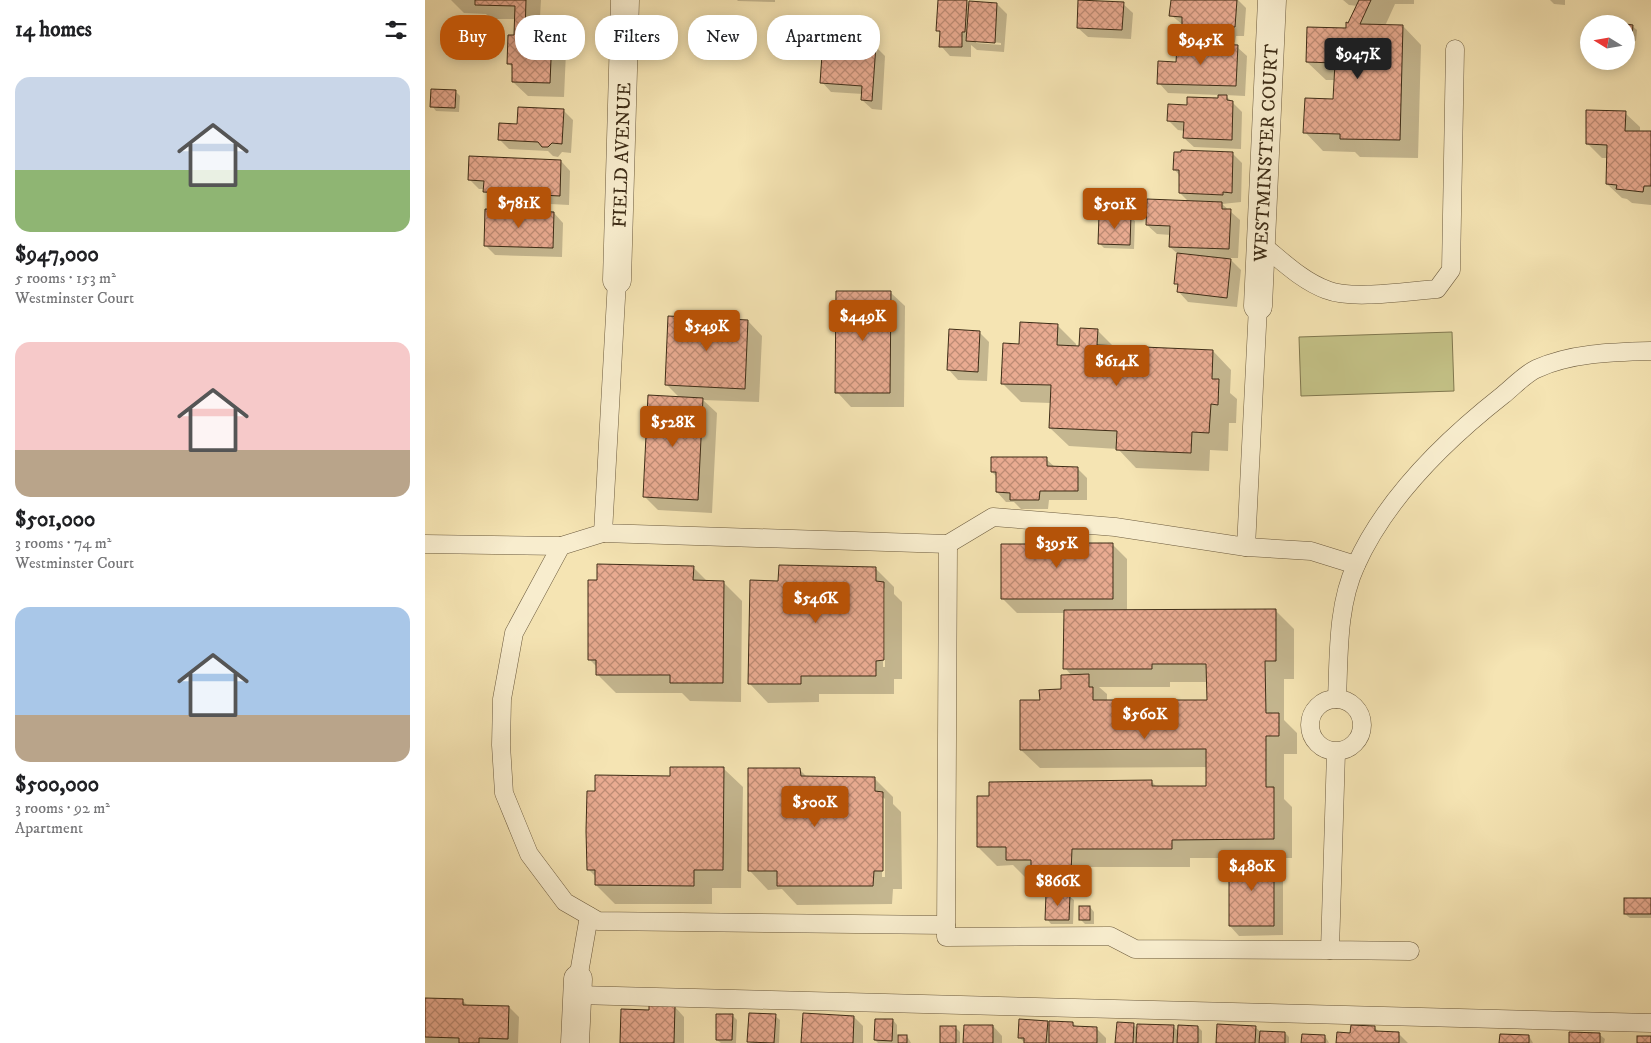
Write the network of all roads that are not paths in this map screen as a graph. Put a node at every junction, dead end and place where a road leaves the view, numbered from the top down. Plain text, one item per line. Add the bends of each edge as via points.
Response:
1 (625, 0) edge
2 (1272, 0) edge
3 (1455, 49) dead end
4 (1261, 244) junction
5 (617, 280) joint
6 (1258, 306) joint
7 (1651, 351) edge
8 (603, 533) junction
9 (425, 544) edge
10 (948, 544) junction
11 (561, 546) junction
12 (1246, 547) junction
13 (1356, 565) junction
14 (1337, 699) junction
15 (1336, 752) junction
16 (589, 916) junction
17 (946, 925) junction
18 (1330, 950) junction
19 (1410, 951) dead end
20 (578, 987) junction
21 (1651, 1023) edge
22 (575, 1043) edge

1 - 5 street, FIELD AVENUE
2 - 4 street, WESTMINSTER COURT
3 - 4 lane via 1451,270 1437,289 1347,294 1327,290 1305,278
4 - 6 street, WESTMINSTER COURT
5 - 8 lane
6 - 12 lane
7 - 13 lane via 1578,357 1535,370 1478,415 1413,478
8 - 10 lane
8 - 11 lane
9 - 11 lane
10 - 12 lane via 993,517 1115,527
10 - 17 lane
11 - 16 lane via 515,633 502,700 501,755 504,793 529,854 565,902
12 - 13 lane via 1311,552
13 - 14 lane via 1347,592 1341,629
14 - 15 lane via 1356,707 1363,726 1355,744
14 - 15 lane via 1318,706 1310,725 1311,735 1317,744
15 - 18 lane
16 - 17 lane via 598,922
16 - 20 lane
17 - 18 lane via 946,937 1110,936 1135,949
18 - 19 lane
20 - 21 lane
20 - 22 street

